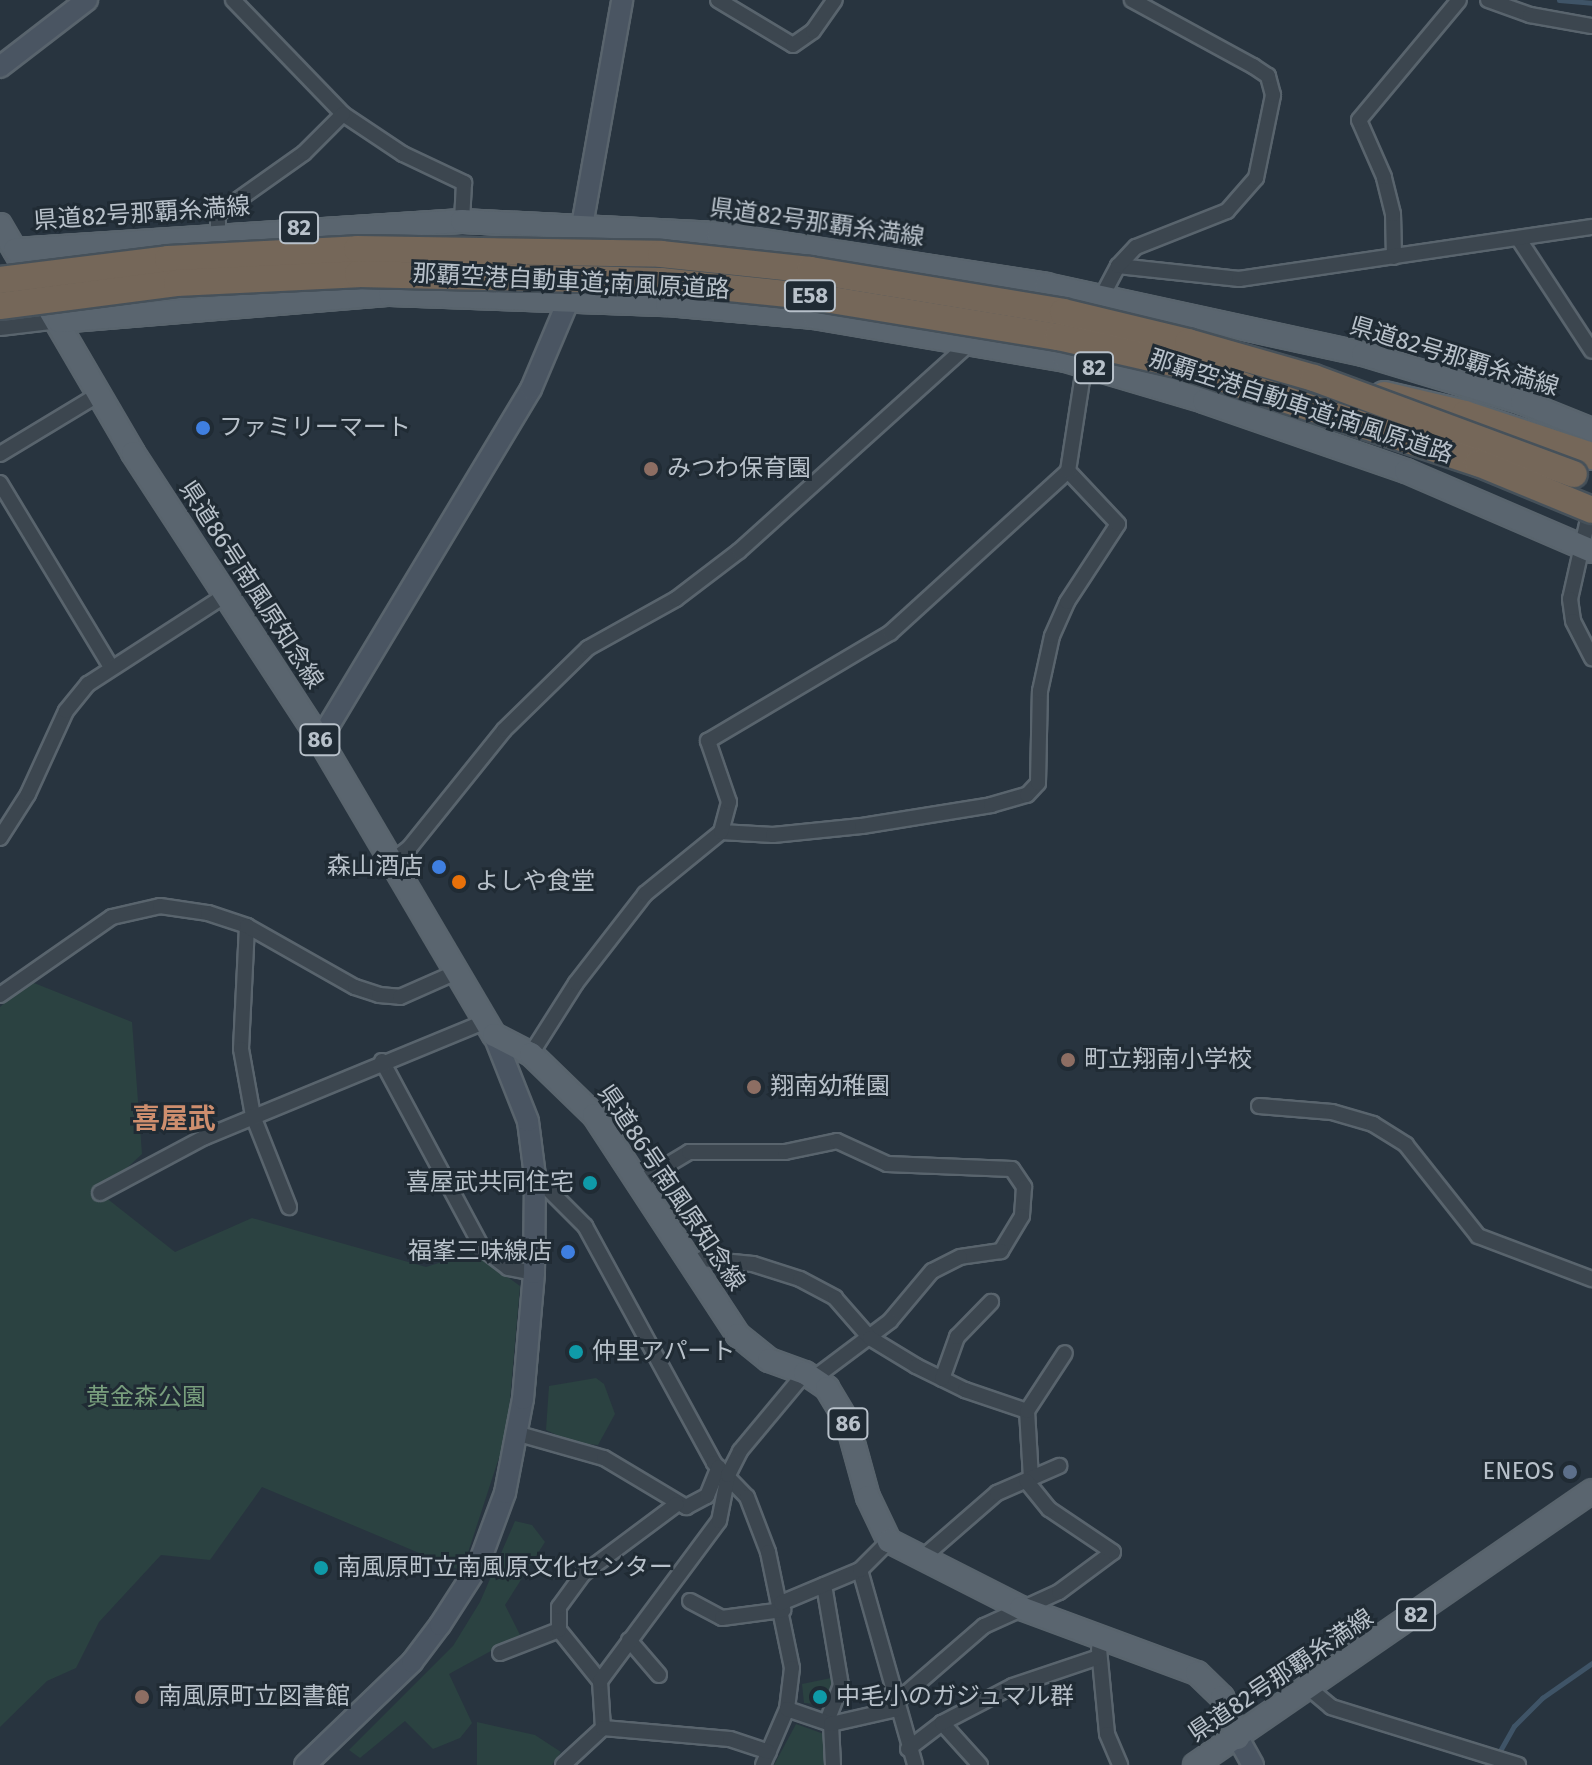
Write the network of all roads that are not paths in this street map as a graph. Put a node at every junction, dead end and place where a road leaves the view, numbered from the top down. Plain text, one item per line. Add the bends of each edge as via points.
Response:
1 (87, 0) edge
2 (233, 0) edge
3 (622, 0) edge
4 (718, 0) edge
5 (835, 0) edge
6 (1132, 0) edge
7 (1459, 0) edge
8 (1488, 0) edge
9 (1592, 26) edge
10 (0, 67) edge
11 (343, 114) junction
12 (462, 221) junction
13 (583, 224) junction
14 (0, 225) edge
15 (1592, 227) edge
16 (218, 233) junction
17 (1520, 241) junction
18 (8, 251) edge
19 (1394, 257) junction
20 (1118, 266) junction
21 (0, 280) edge
22 (1100, 296) junction
23 (569, 299) junction
24 (0, 306) edge
25 (59, 321) junction
26 (0, 328) edge
27 (971, 342) junction
28 (1592, 351) edge
29 (1084, 365) junction
30 (1314, 378) junction
31 (99, 394) junction
32 (1313, 405) junction
33 (1592, 430) edge
34 (0, 454) edge
35 (1592, 456) edge
36 (1068, 471) junction
37 (1592, 482) edge
38 (0, 483) edge
39 (1592, 507) edge
40 (1588, 541) edge
41 (227, 594) junction
42 (1592, 658) edge
43 (111, 667) junction
44 (320, 740) junction
45 (721, 832) junction
46 (0, 838) edge
47 (391, 862) junction
48 (247, 926) junction
49 (459, 971) junction
50 (0, 995) edge
51 (490, 1028) junction
52 (531, 1054) junction
53 (382, 1061) junction
54 (1259, 1106) dead end
55 (253, 1116) junction
56 (535, 1176) junction
57 (639, 1182) junction
58 (100, 1193) dead end
59 (289, 1207) dead end
60 (693, 1264) junction
61 (534, 1273) junction
62 (1592, 1279) edge
63 (991, 1302) dead end
64 (870, 1338) junction
65 (1065, 1353) dead end
66 (810, 1376) junction
67 (942, 1379) junction
68 (1027, 1411) junction
69 (519, 1434) junction
70 (1059, 1466) dead end
71 (724, 1471) junction
72 (1029, 1480) junction
73 (1592, 1491) edge
74 (677, 1504) junction
75 (889, 1541) junction
76 (921, 1559) junction
77 (860, 1570) junction
78 (824, 1585) junction
79 (690, 1601) dead end
80 (782, 1607) junction
81 (1021, 1608) junction
82 (559, 1630) junction
83 (629, 1640) junction
84 (1099, 1648) junction
85 (500, 1653) dead end
86 (659, 1675) dead end
87 (600, 1681) junction
88 (1311, 1690) junction
89 (896, 1706) junction
90 (787, 1709) junction
91 (829, 1723) junction
92 (942, 1723) junction
93 (603, 1728) junction
94 (1238, 1738) junction
95 (908, 1749) junction
96 (766, 1759) edge
97 (305, 1765) edge
98 (563, 1765) edge
99 (833, 1765) edge
100 (915, 1765) edge
101 (980, 1765) edge
102 (1120, 1765) edge
103 (1195, 1765) edge
104 (1253, 1765) edge
105 (1518, 1765) edge

1 - 10 street
2 - 11 street
3 - 13 street
4 - 5 street via 793,45 813,31
6 - 20 street via 1268,76 1273,95 1256,178 1227,211 1136,247
7 - 19 street via 1359,120 1384,177
8 - 9 street via 1530,15
11 - 12 street via 403,154 464,183
11 - 16 street via 304,153 218,214
12 - 13 main road, 県道82号那覇糸満線 / 82
12 - 16 main road, 県道82号那覇糸満線 / 82
13 - 22 main road, 県道82号那覇糸満線 / 82 via 879,255
13 - 23 street
14 - 18 main road, 県道86号南風原知念線 / 86
15 - 17 street
16 - 18 main road, 県道82号那覇糸満線 / 82
17 - 19 street
17 - 28 street
18 - 25 main road, 県道86号南風原知念線 / 86
19 - 20 street via 1239,279
20 - 22 street
21 - 30 highway, 那覇空港自動車道;南風原道路 / E58, bridge via 168,259 357,249 661,254 810,270 1063,312
22 - 29 street
22 - 33 main road, 県道82号那覇糸満線 / 82 via 1363,354 1522,402
23 - 25 main road, 82 via 303,297
23 - 27 main road, 82 via 814,317
23 - 44 street via 531,389
24 - 32 highway, 那覇空港自動車道;南風原道路 / E58, bridge via 177,283 358,274 661,281 807,296 1058,337 1181,365
25 - 26 street
25 - 31 main road, 県道86号南風原知念線 / 86
27 - 29 main road, 82
27 - 47 street via 739,551 676,599 588,648 567,666 483,754 410,847
29 - 36 street
29 - 40 main road, 82 via 1406,471
30 - 35 highway, bridge via 1465,414
30 - 37 highway, 那覇空港自動車道;南風原道路 / E58, bridge via 1481,436
31 - 34 street
31 - 41 main road, 県道86号南風原知念線 / 86
32 - 39 highway, 那覇空港自動車道;南風原道路 / E58, bridge
32 - 40 highway, bridge
36 - 45 street via 881,640 715,733 708,741 729,802
36 - 45 street via 1118,524 1067,602 1052,636 1040,691 1038,783 1027,795 862,826 773,835
38 - 43 street
39 - 40 street
40 - 42 street via 1570,599 1573,621
41 - 43 street
41 - 44 main road, 県道86号南風原知念線 / 86
43 - 46 street via 66,711 28,794
44 - 47 main road, 県道86号南風原知念線 / 86
45 - 52 street via 645,894 576,983
47 - 49 main road, 県道86号南風原知念線 / 86
48 - 49 street via 355,987 379,995 400,997
48 - 50 street via 181,907 139,908 85,932
48 - 55 street via 241,1049
49 - 51 main road, 県道86号南風原知念線 / 86
51 - 52 main road, 県道86号南風原知念線 / 86
51 - 53 street
51 - 56 street via 528,1121
52 - 57 main road, 県道86号南風原知念線 / 86 via 594,1115
53 - 55 street
53 - 61 street via 483,1249 508,1268
54 - 62 street via 1332,1112 1373,1124 1406,1145 1478,1236
55 - 58 street
55 - 59 street
56 - 61 street
56 - 71 street via 585,1226
57 - 60 main road, 県道86号南風原知念線 / 86
57 - 64 street via 689,1152 785,1152 837,1141 887,1164 1012,1169 1024,1187 1022,1216 1012,1239 1001,1251 960,1257 932,1271
60 - 64 street via 702,1259 753,1264 800,1279 835,1298
60 - 66 main road, 県道86号南風原知念線 / 86 via 753,1351
61 - 69 street
63 - 67 street via 957,1337
64 - 66 street
64 - 67 street
65 - 68 street
66 - 71 street
66 - 75 main road, 県道86号南風原知念線 / 86 via 847,1421 868,1497
67 - 68 street
68 - 72 street
69 - 74 street via 604,1458
69 - 97 street via 493,1531 457,1600 412,1662
70 - 72 street
71 - 74 street via 700,1503
71 - 80 street via 747,1497
71 - 83 street via 719,1521
72 - 76 street via 997,1493
72 - 81 street via 1049,1509 1113,1552 1059,1592
73 - 88 main road, 県道82号那覇糸満線 / 82
74 - 82 street via 569,1589 559,1607
75 - 76 main road
75 - 77 street
76 - 81 main road
77 - 78 street
77 - 89 street
78 - 80 street
78 - 91 street via 841,1685
79 - 80 street via 722,1618
80 - 90 street via 792,1668
81 - 84 main road
81 - 89 street via 984,1626
82 - 85 street
82 - 87 street
83 - 86 street
83 - 87 street
84 - 92 street
84 - 94 main road via 1197,1673 1222,1697
84 - 102 street via 1107,1734
87 - 93 street
88 - 94 main road, 県道82号那覇糸満線 / 82
88 - 105 street via 1341,1711
89 - 91 street
89 - 95 street
90 - 91 street
90 - 96 street
91 - 99 street
92 - 95 street
92 - 101 street
93 - 96 street via 730,1739
93 - 98 street
94 - 103 main road, 県道82号那覇糸満線 / 82
94 - 104 street
95 - 100 street

